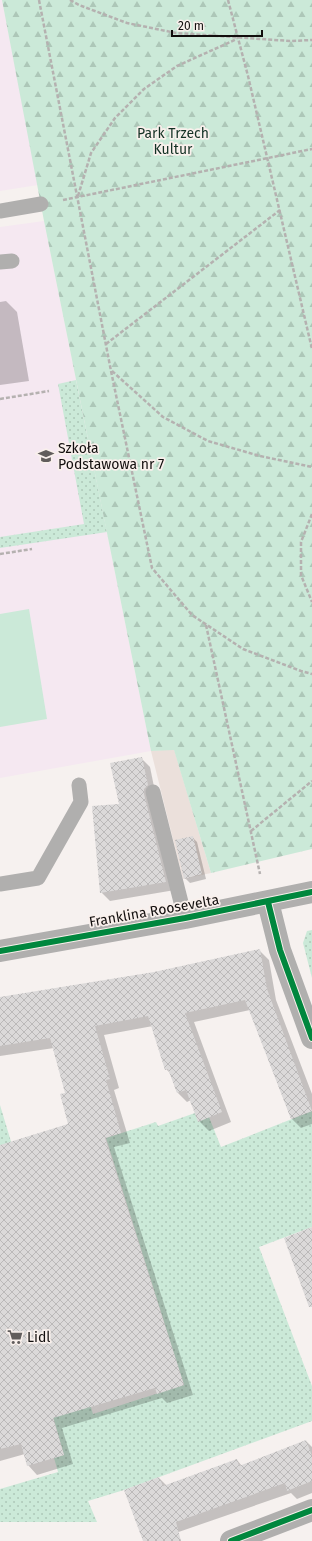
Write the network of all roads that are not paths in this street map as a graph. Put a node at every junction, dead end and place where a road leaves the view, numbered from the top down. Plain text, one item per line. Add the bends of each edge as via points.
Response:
1 (41, 204) road end
2 (0, 211) edge
3 (79, 785) dead end
4 (153, 792) dead end
5 (0, 884) edge
6 (312, 892) edge
7 (268, 902) junction
8 (185, 918) junction
9 (0, 951) edge
10 (312, 1038) edge
11 (312, 1510) edge
12 (231, 1541) edge

1 - 2 lane
3 - 5 lane via 82,802 38,878
4 - 8 lane
6 - 7 street, Franklina Roosevelta
7 - 8 street, Franklina Roosevelta
7 - 10 street via 280,950
8 - 9 street, Franklina Roosevelta
11 - 12 street

